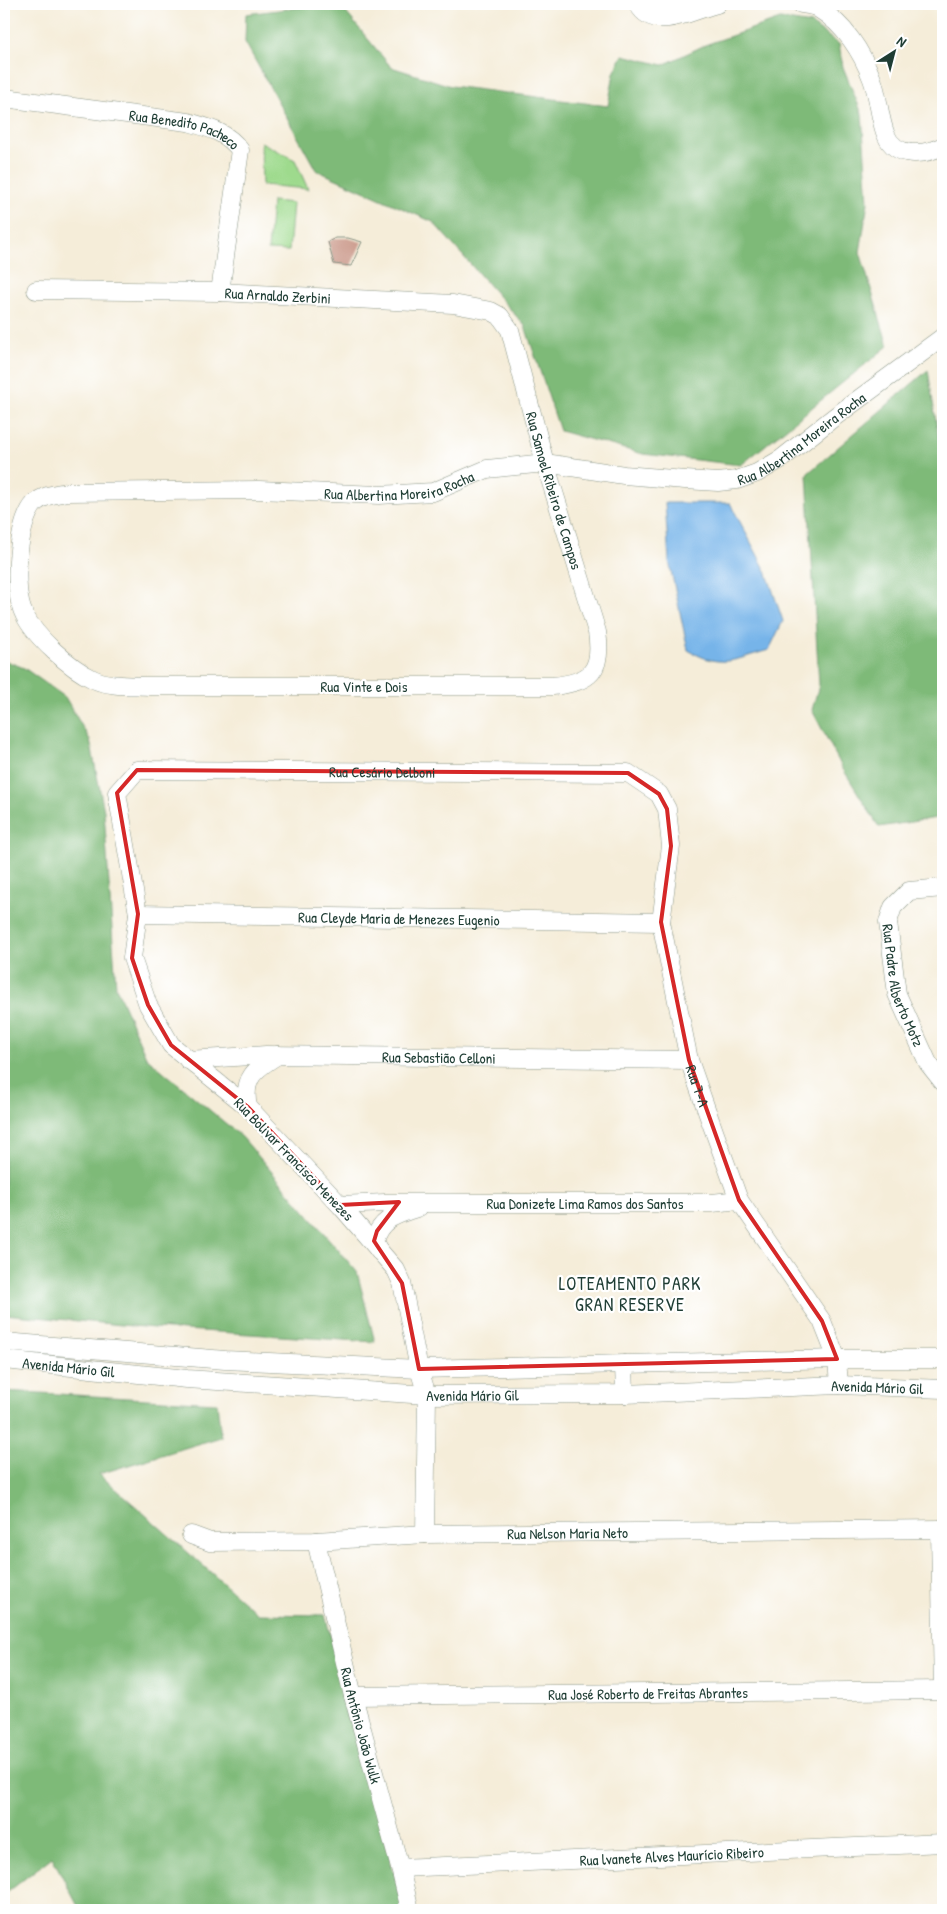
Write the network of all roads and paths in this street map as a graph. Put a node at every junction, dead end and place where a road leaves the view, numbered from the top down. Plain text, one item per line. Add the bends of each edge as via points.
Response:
1 (717, 4) edge
2 (801, 4) edge
3 (820, 6) edge
4 (642, 9) edge
5 (12, 99) dead end
6 (943, 146) edge
7 (36, 290) dead end
8 (220, 292) junction
9 (510, 330) joint
10 (943, 337) edge
11 (546, 463) junction
12 (599, 650) joint
13 (107, 684) joint
14 (137, 770) joint
15 (628, 773) joint
16 (943, 888) edge
17 (138, 914) junction
18 (661, 922) junction
19 (278, 1055) junction
20 (188, 1060) junction
21 (689, 1060) junction
22 (943, 1082) edge
23 (248, 1107) junction
24 (739, 1200) junction
25 (432, 1203) junction
26 (340, 1205) junction
27 (379, 1251) junction
28 (4, 1342) edge
29 (27, 1344) junction
30 (837, 1359) junction
31 (943, 1359) edge
32 (4, 1360) edge
33 (225, 1360) junction
34 (25, 1362) junction
35 (624, 1364) junction
36 (420, 1368) junction
37 (223, 1382) junction
38 (838, 1385) junction
39 (943, 1389) edge
40 (625, 1394) junction
41 (427, 1395) junction
42 (941, 1529) edge
43 (425, 1534) junction
44 (192, 1535) dead end
45 (316, 1541) junction
46 (943, 1691) edge
47 (353, 1696) junction
48 (943, 1843) edge
49 (400, 1868) junction
50 (410, 1910) edge

1 - 4 street via 657,18
2 - 3 street
3 - 6 street via 852,40 872,79 886,136 896,148 919,154
5 - 8 street, Rua Benedito Pacheco via 188,122 212,129 234,141 240,150
7 - 8 street, Rua Arnaldo Zerbini
8 - 9 street, Rua Arnaldo Zerbini via 453,304 491,311 500,316
9 - 11 street, Rua Samoel Ribeiro de Campos
10 - 11 street, Rua Albertina Moreira Rocha via 781,458 744,478 718,482 685,480
11 - 12 street, Rua Samoel Ribeiro de Campos via 597,632
11 - 13 street, Rua Albertina Moreira Rocha via 487,469 433,492 379,495 259,490 67,492 41,499 31,508 25,524 17,578 19,602 33,628 54,649 83,674
12 - 13 street, Rua Vinte e Dois via 597,665 588,677 570,685
14 - 15 street, Rua Cesário Delboni
14 - 17 street, Rua Bolivar Francisco Menezes via 117,793
15 - 18 street, Rua 7-A via 659,794 667,809 671,846
16 - 22 street, Rua Padre Alberto Motz via 909,891 893,907 888,922 897,994 928,1063
17 - 18 street, Rua Cleyde Maria de Menezes Eugenio
17 - 20 street, Rua Bolivar Francisco Menezes via 132,958 148,1004 171,1045
18 - 21 street, Rua 7-A
19 - 20 street, Rua Sebastião Celloni
19 - 21 street, Rua Sebastião Celloni
19 - 23 street via 260,1065 252,1074 247,1084
20 - 23 street, Rua Bolivar Francisco Menezes
21 - 24 street, Rua 7-A
23 - 26 street, Rua Bolivar Francisco Menezes
24 - 25 street, Rua Donizete Lima Ramos dos Santos via 712,1203
24 - 30 street, Rua 7-A via 822,1321
25 - 26 street, Rua Donizete Lima Ramos dos Santos
25 - 27 street via 384,1221 374,1241
26 - 27 street, Rua Bolivar Francisco Menezes
27 - 36 street, Rua Bolivar Francisco Menezes via 396,1270 402,1283
28 - 29 street, Avenida Mário Gil
29 - 33 street, Avenida Mário Gil
29 - 34 street
30 - 31 street, Avenida Mário Gil
30 - 35 street, Avenida Mário Gil
30 - 38 street, Rua 7-A
32 - 34 street, Avenida Mário Gil
33 - 36 street, Avenida Mário Gil
33 - 37 street
34 - 37 street, Avenida Mário Gil
35 - 36 street, Avenida Mário Gil
35 - 40 street
36 - 41 street, Rua Bolivar Francisco Menezes
37 - 41 street, Avenida Mário Gil
38 - 39 street, Avenida Mário Gil
38 - 40 street, Avenida Mário Gil
40 - 41 street, Avenida Mário Gil
41 - 43 street, Rua Bolivar Francisco Menezes
42 - 43 street, Rua Nelson Maria Neto
42 - 46 street
43 - 45 street, Rua Nelson Maria Neto
44 - 45 street, Rua Nelson Maria Neto via 210,1542
45 - 47 street, Rua Antônio João Wulk
46 - 47 street, Rua José Roberto de Freitas Abrantes
47 - 49 street, Rua Antônio João Wulk
48 - 49 street, Rua lvanete Alves Maurício Ribeiro
49 - 50 street, Rua Antônio João Wulk

